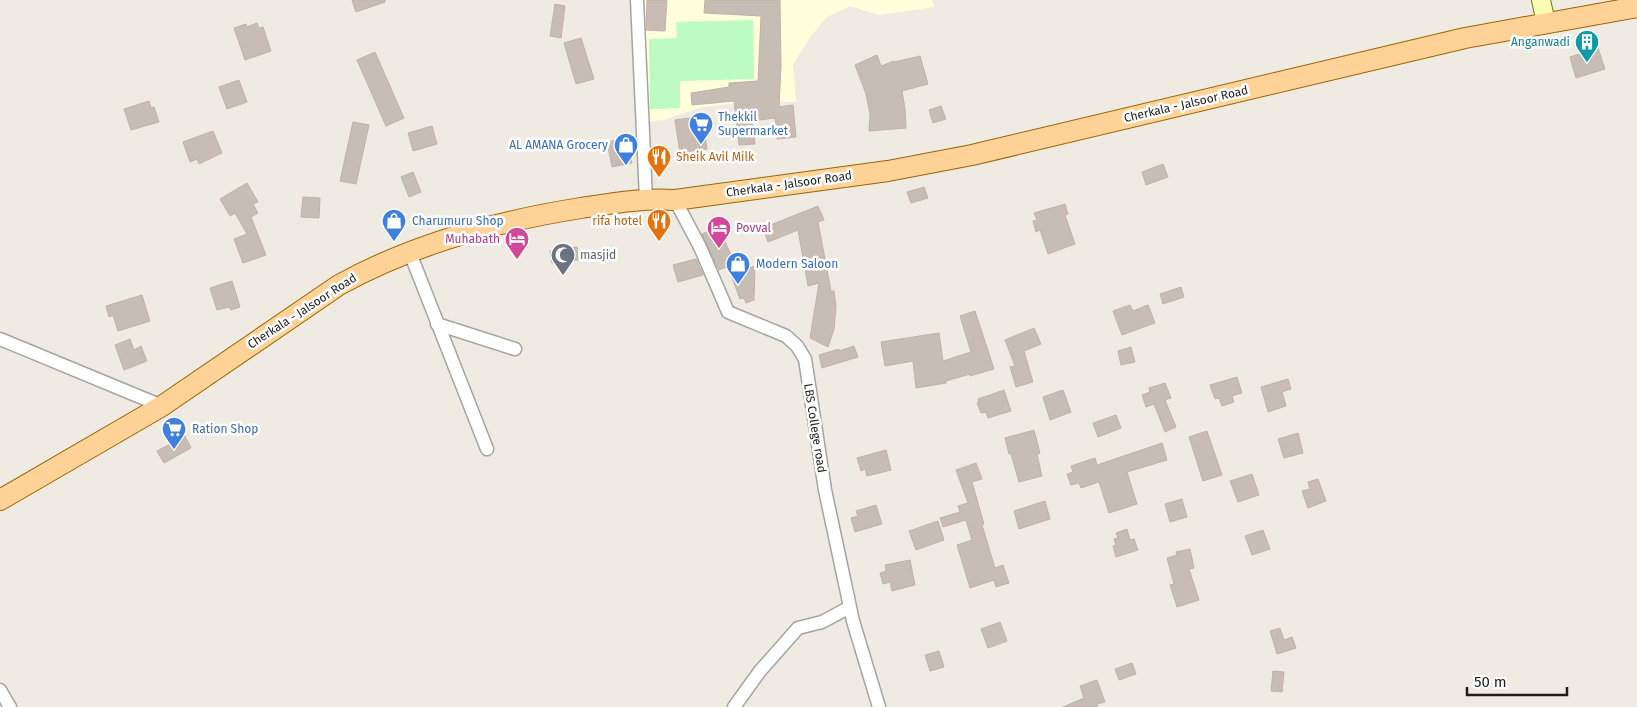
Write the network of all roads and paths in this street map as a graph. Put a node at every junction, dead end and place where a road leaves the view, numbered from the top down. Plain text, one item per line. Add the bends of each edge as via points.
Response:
1 (637, 0) edge
2 (1541, 0) edge
3 (1637, 7) edge
4 (1546, 24) junction
5 (646, 199) junction
6 (675, 200) junction
7 (410, 253) junction
8 (437, 324) junction
9 (0, 340) edge
10 (515, 349) dead end
11 (162, 406) junction
12 (487, 449) dead end
13 (0, 500) edge
14 (850, 608) junction
15 (0, 690) edge
16 (10, 707) edge
17 (734, 707) edge
18 (879, 707) edge

1 - 5 street
2 - 4 street
3 - 4 main road, Cherkala - Jalsoor Road
4 - 6 main road, Cherkala - Jalsoor Road via 1465,38 888,171
5 - 6 main road, Cherkala - Jalsoor Road
5 - 7 main road, Cherkala - Jalsoor Road via 558,212 488,227
6 - 14 street, LBS College road via 728,312 786,336 805,359 825,490
7 - 8 street
7 - 11 main road, Cherkala - Jalsoor Road via 370,268 339,285
8 - 10 street
8 - 12 street
9 - 11 street
11 - 13 main road, Cherkala - Jalsoor Road
14 - 17 street via 822,622 798,628
14 - 18 street, LBS College road
15 - 16 street

